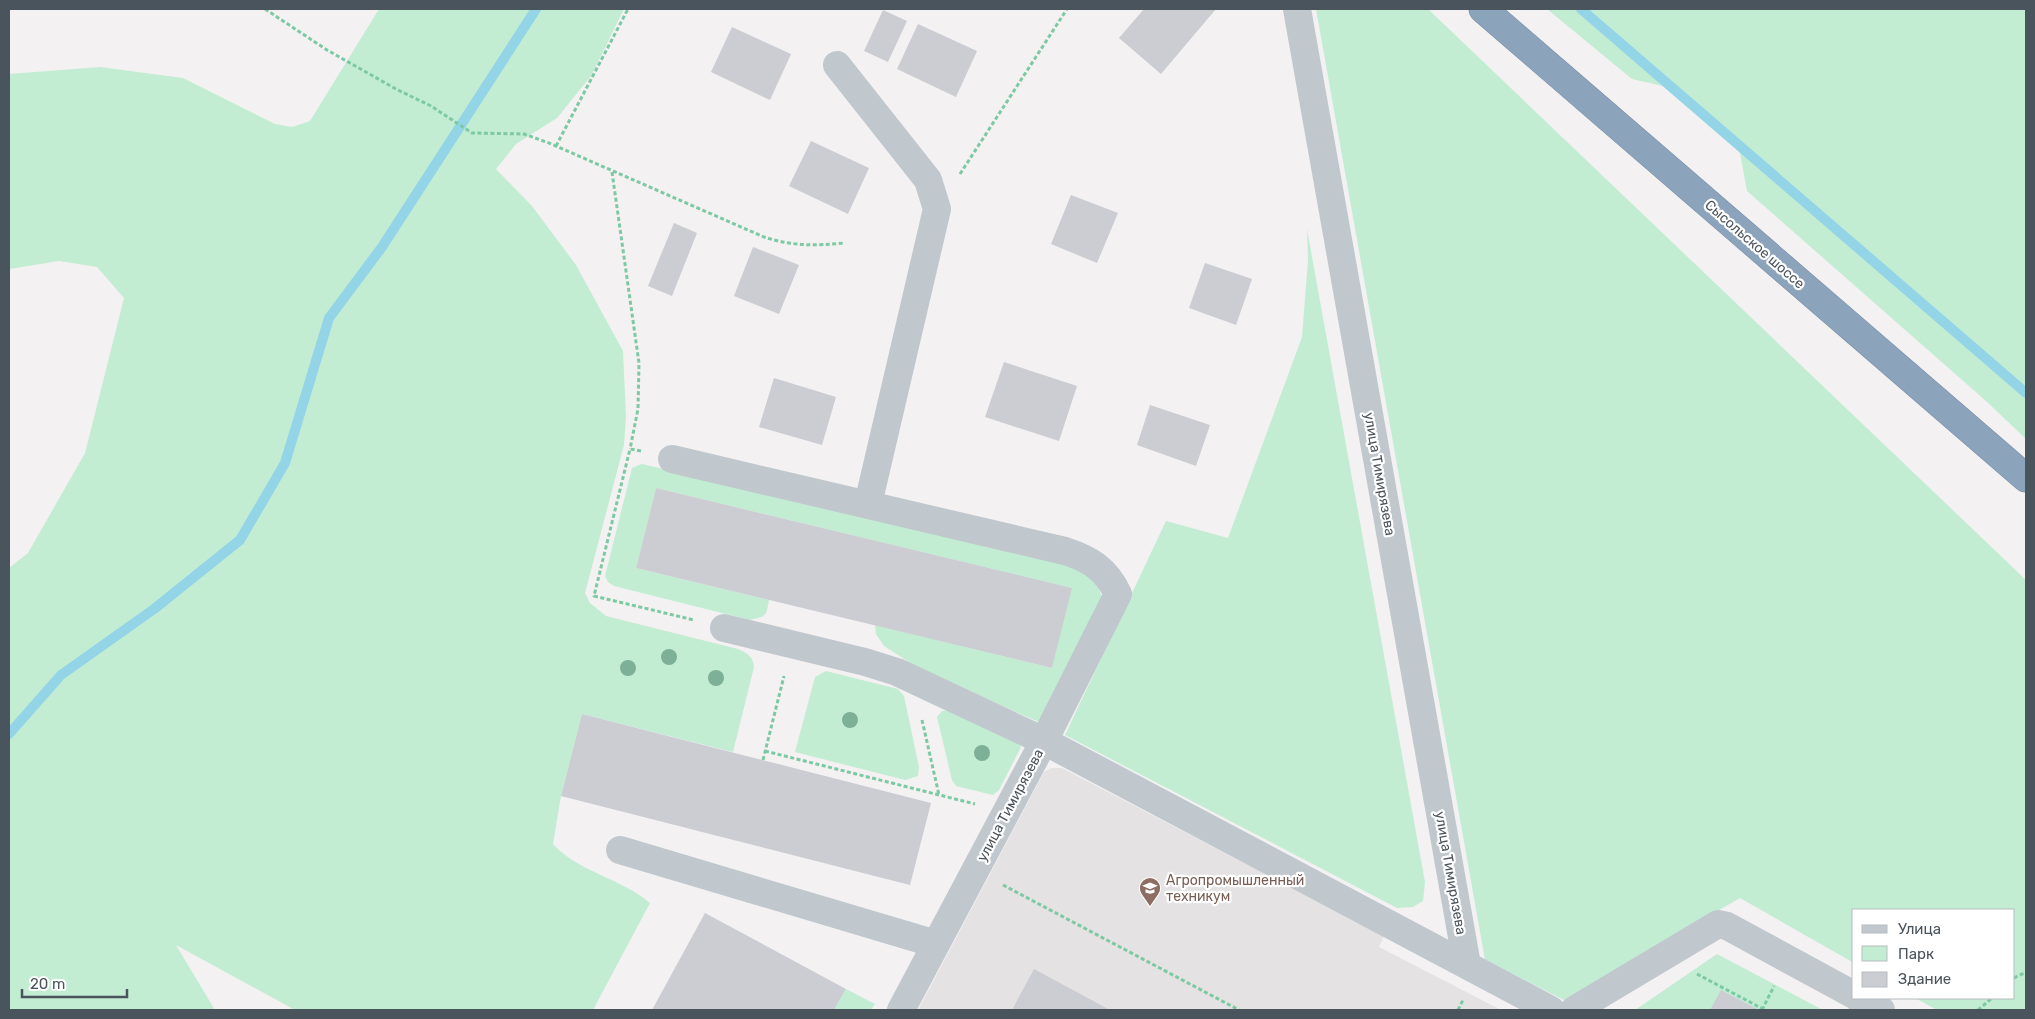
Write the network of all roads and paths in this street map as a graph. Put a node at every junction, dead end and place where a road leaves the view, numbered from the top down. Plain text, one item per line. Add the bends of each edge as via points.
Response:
1 (265, 9) edge
2 (628, 9) edge
3 (1067, 9) edge
4 (1297, 9) edge
5 (1483, 9) edge
6 (837, 64) dead end
7 (556, 146) junction
8 (612, 171) junction
9 (937, 209) junction
10 (844, 243) dead end
11 (630, 448) junction
12 (672, 459) joint
13 (2026, 478) edge
14 (868, 504) junction
15 (724, 628) joint
16 (792, 644) junction
17 (912, 679) junction
18 (1044, 740) junction
19 (765, 751) junction
20 (762, 760) dead end
21 (939, 795) junction
22 (1006, 812) junction
23 (620, 850) dead end
24 (996, 882) dead end
25 (936, 944) junction
26 (1663, 957) junction
27 (1467, 964) junction
28 (1852, 994) edge
29 (1860, 999) edge
30 (1991, 999) edge
31 (1763, 1009) dead end
32 (901, 1010) edge
33 (1238, 1010) edge
34 (1551, 1010) edge
35 (1574, 1010) edge
36 (1881, 1010) edge
37 (1978, 1010) edge

1 - 7 path via 327,50 431,106 472,133 524,134
2 - 7 path
3 - 9 path
4 - 27 street, улица Тимирязева
5 - 13 highway, Сысольское шоссе
6 - 9 street via 928,180
7 - 8 path
8 - 10 path via 784,244
8 - 11 path via 639,363 638,409
9 - 14 street
11 - 12 path
11 - 15 path via 594,596
12 - 14 street
14 - 18 street via 1065,550 1100,567 1112,580 1118,594
15 - 16 street
16 - 17 street via 865,662
16 - 19 path
17 - 18 street
17 - 21 path
18 - 22 street, улица Тимирязева
18 - 27 street, улица Тимирязева
19 - 20 path
19 - 21 path
21 - 22 path
22 - 25 street, улица Тимирязева
23 - 25 street
24 - 33 path
25 - 32 street, улица Тимирязева
26 - 28 street via 1722,924
26 - 31 path
26 - 35 street
27 - 34 street
29 - 36 street
30 - 37 path

